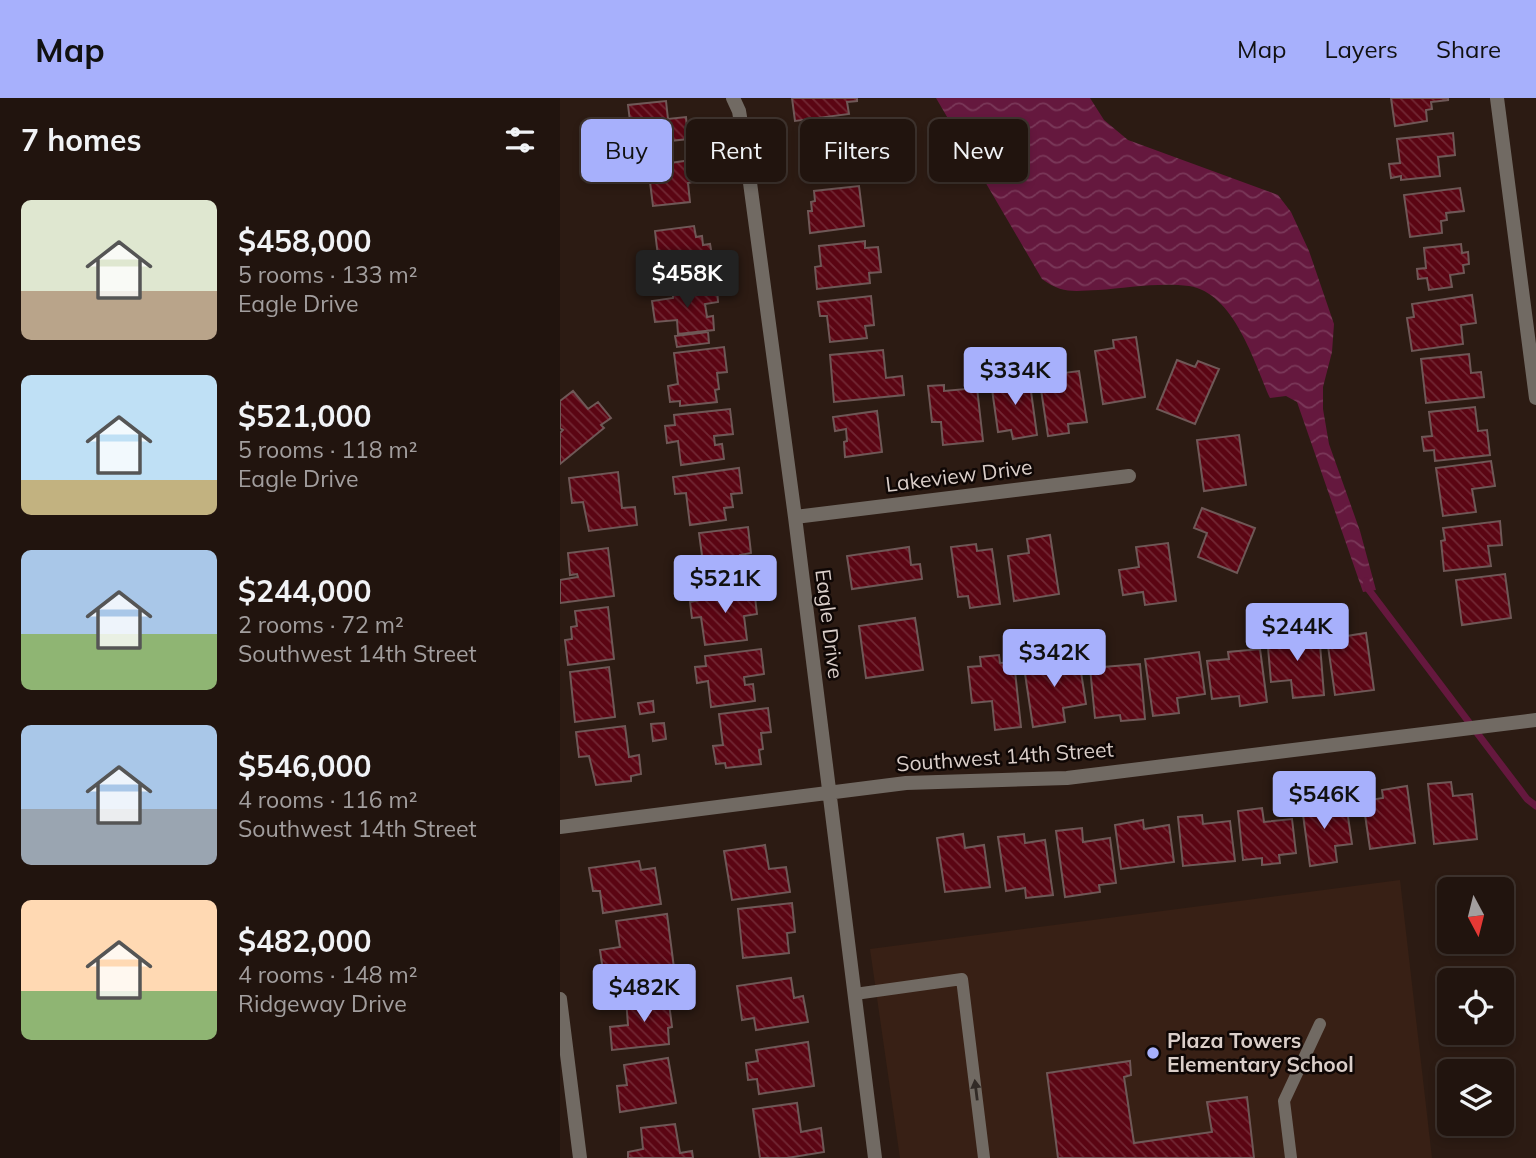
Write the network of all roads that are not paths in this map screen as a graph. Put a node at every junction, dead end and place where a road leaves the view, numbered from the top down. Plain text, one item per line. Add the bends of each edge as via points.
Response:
1 (733, 98) edge
2 (1497, 98) edge
3 (1536, 398) edge
4 (1129, 476) dead end
5 (794, 517) junction
6 (1536, 720) edge
7 (829, 794) junction
8 (560, 827) edge
9 (855, 994) junction
10 (560, 999) edge
11 (1320, 1024) dead end
12 (580, 1158) edge
13 (875, 1158) edge
14 (984, 1158) edge
15 (1291, 1158) edge

1 - 5 street, Eagle Drive via 746,153
2 - 3 street
4 - 5 street, Lakeview Drive
5 - 7 street, Eagle Drive
6 - 7 street, Southwest 14th Street via 1067,778 948,780
7 - 8 street, Southwest 14th Street
7 - 9 street, Eagle Drive
9 - 13 street, Eagle Drive
14 -> 9 lane via 962,979
10 - 12 street
11 - 15 lane via 1284,1101

